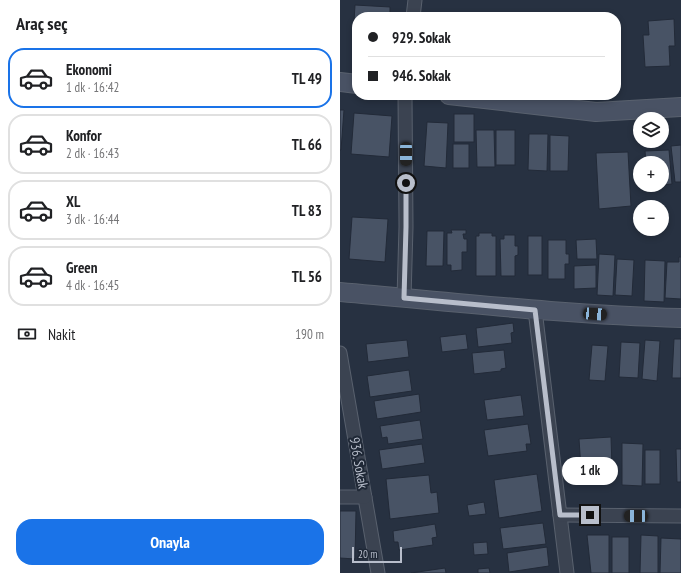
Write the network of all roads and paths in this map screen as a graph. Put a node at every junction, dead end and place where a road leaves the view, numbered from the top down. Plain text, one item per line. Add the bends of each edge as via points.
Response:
1 (415, 0) edge
2 (414, 12) edge
3 (340, 82) edge
4 (352, 83) edge
5 (405, 100) edge
6 (492, 100) edge
7 (681, 107) edge
8 (340, 292) edge
9 (404, 298) junction
10 (535, 310) junction
11 (681, 318) edge
12 (340, 353) edge
13 (340, 497) edge
14 (365, 497) junction
15 (560, 515) junction
16 (681, 516) edge
17 (378, 573) edge
18 (567, 573) edge

1 - 2 street
3 - 4 street
5 - 9 street
6 - 7 street via 596,112
8 - 9 street
9 - 10 street
10 - 11 street via 625,317
10 - 15 street
12 - 14 street, 936. Sokak
13 - 14 street
14 - 17 street, 936. Sokak
15 - 16 street
15 - 18 street

